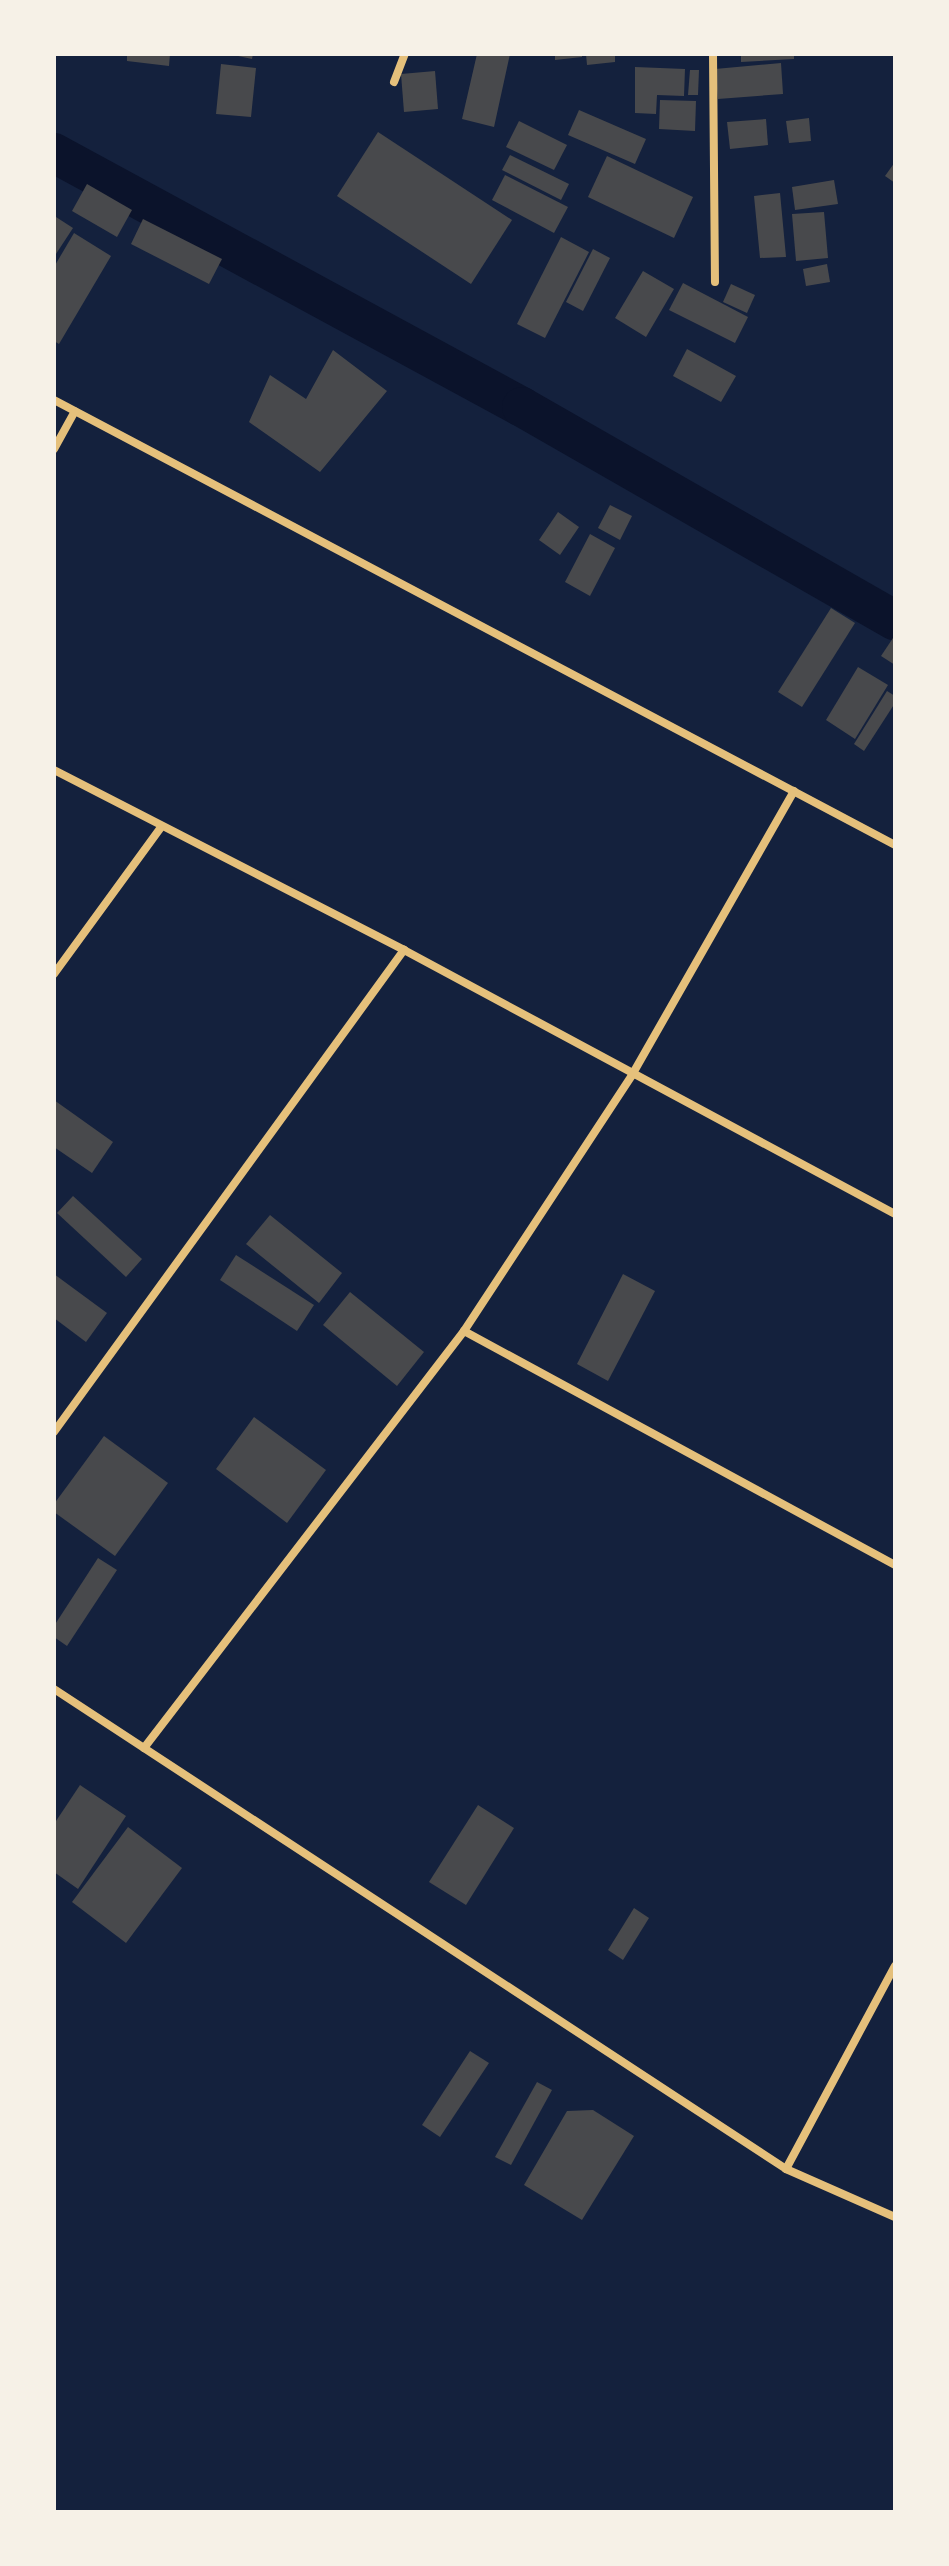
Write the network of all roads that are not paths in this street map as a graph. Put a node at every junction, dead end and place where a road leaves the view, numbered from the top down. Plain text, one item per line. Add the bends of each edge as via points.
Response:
1 (405, 54) edge
2 (713, 54) edge
3 (394, 82) dead end
4 (715, 282) dead end
5 (54, 400) edge
6 (75, 411) junction
7 (54, 449) edge
8 (54, 770) edge
9 (794, 791) junction
10 (162, 826) junction
11 (895, 845) edge
12 (404, 950) junction
13 (54, 974) edge
14 (632, 1075) junction
15 (895, 1214) edge
16 (464, 1331) junction
17 (54, 1432) edge
18 (895, 1565) edge
19 (54, 1689) edge
20 (144, 1748) junction
21 (895, 1966) edge
22 (786, 2169) junction
23 (895, 2217) edge

1 - 3 street
2 - 4 street
5 - 6 street
6 - 7 street
6 - 9 street
8 - 10 street
9 - 11 street
9 - 14 street
10 - 12 street
10 - 13 street
12 - 14 street
12 - 17 street
14 - 15 street
14 - 16 street
16 - 18 street
16 - 20 street
19 - 20 street
20 - 22 street
21 - 22 street
22 - 23 street

